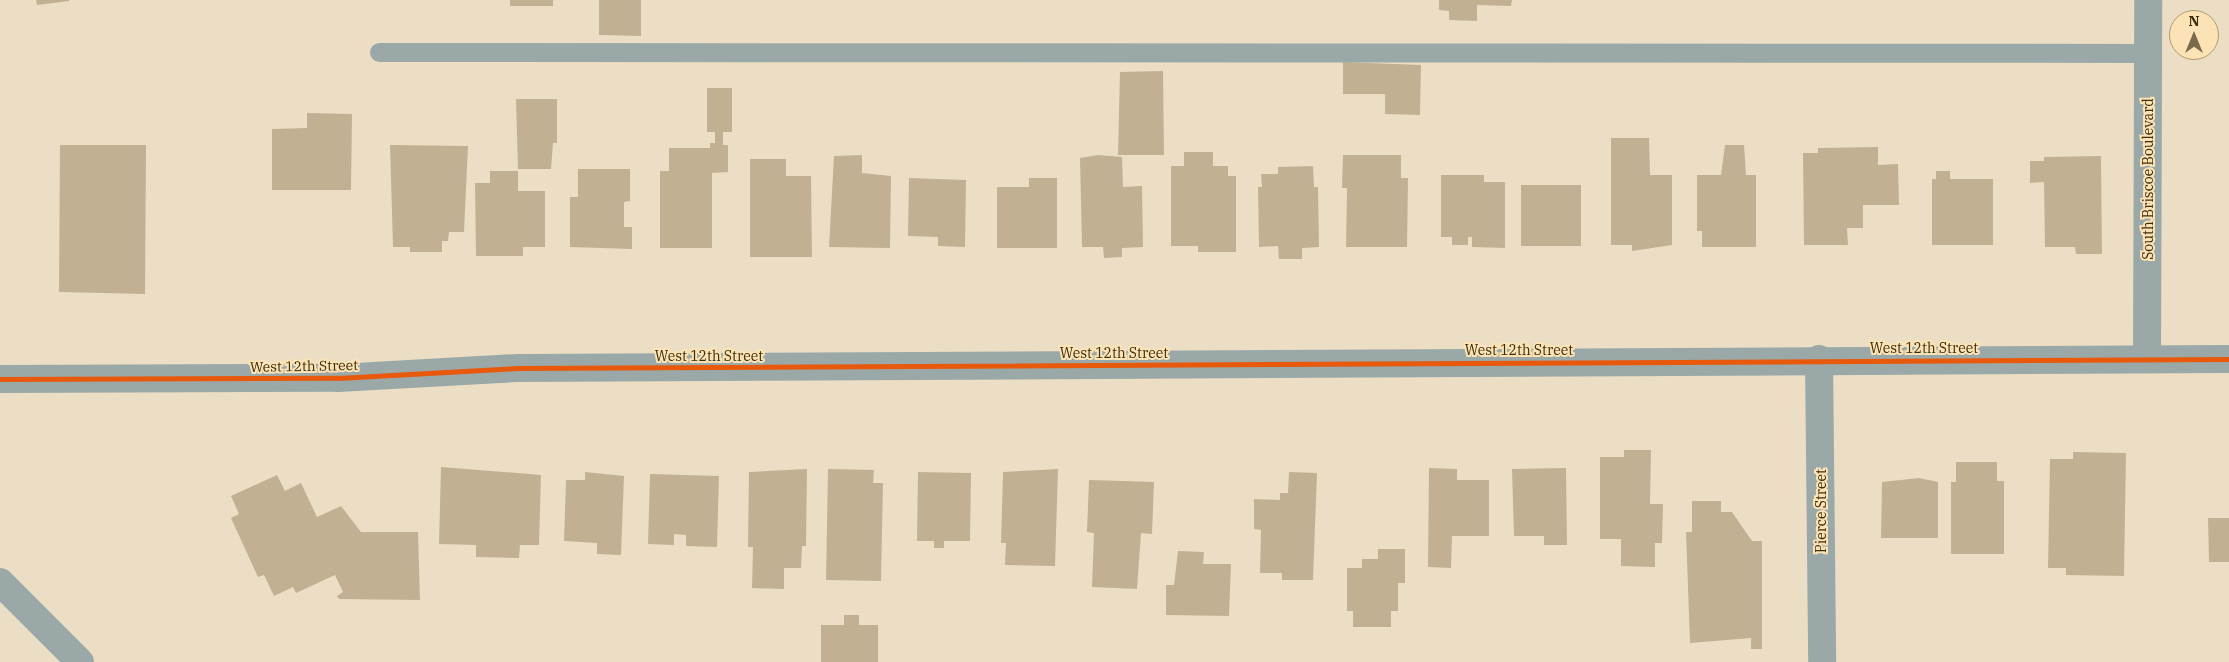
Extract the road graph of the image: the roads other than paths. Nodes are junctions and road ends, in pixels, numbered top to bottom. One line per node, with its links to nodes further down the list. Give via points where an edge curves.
1 (2148, 0): 3 (street, South Briscoe Boulevard)
2 (379, 52): 3 (lane)
3 (2148, 53): 5 (street, South Briscoe Boulevard)
4 (1819, 359): 5 (street, West 12th Street); 7 (street, West 12th Street, via 519,368 338,378); 10 (street, Pierce Street)
5 (2147, 359): 6 (street, West 12th Street)
6 (2229, 359)
7 (0, 379)
8 (0, 582): 9 (street)
9 (80, 662)
10 (1822, 662)

